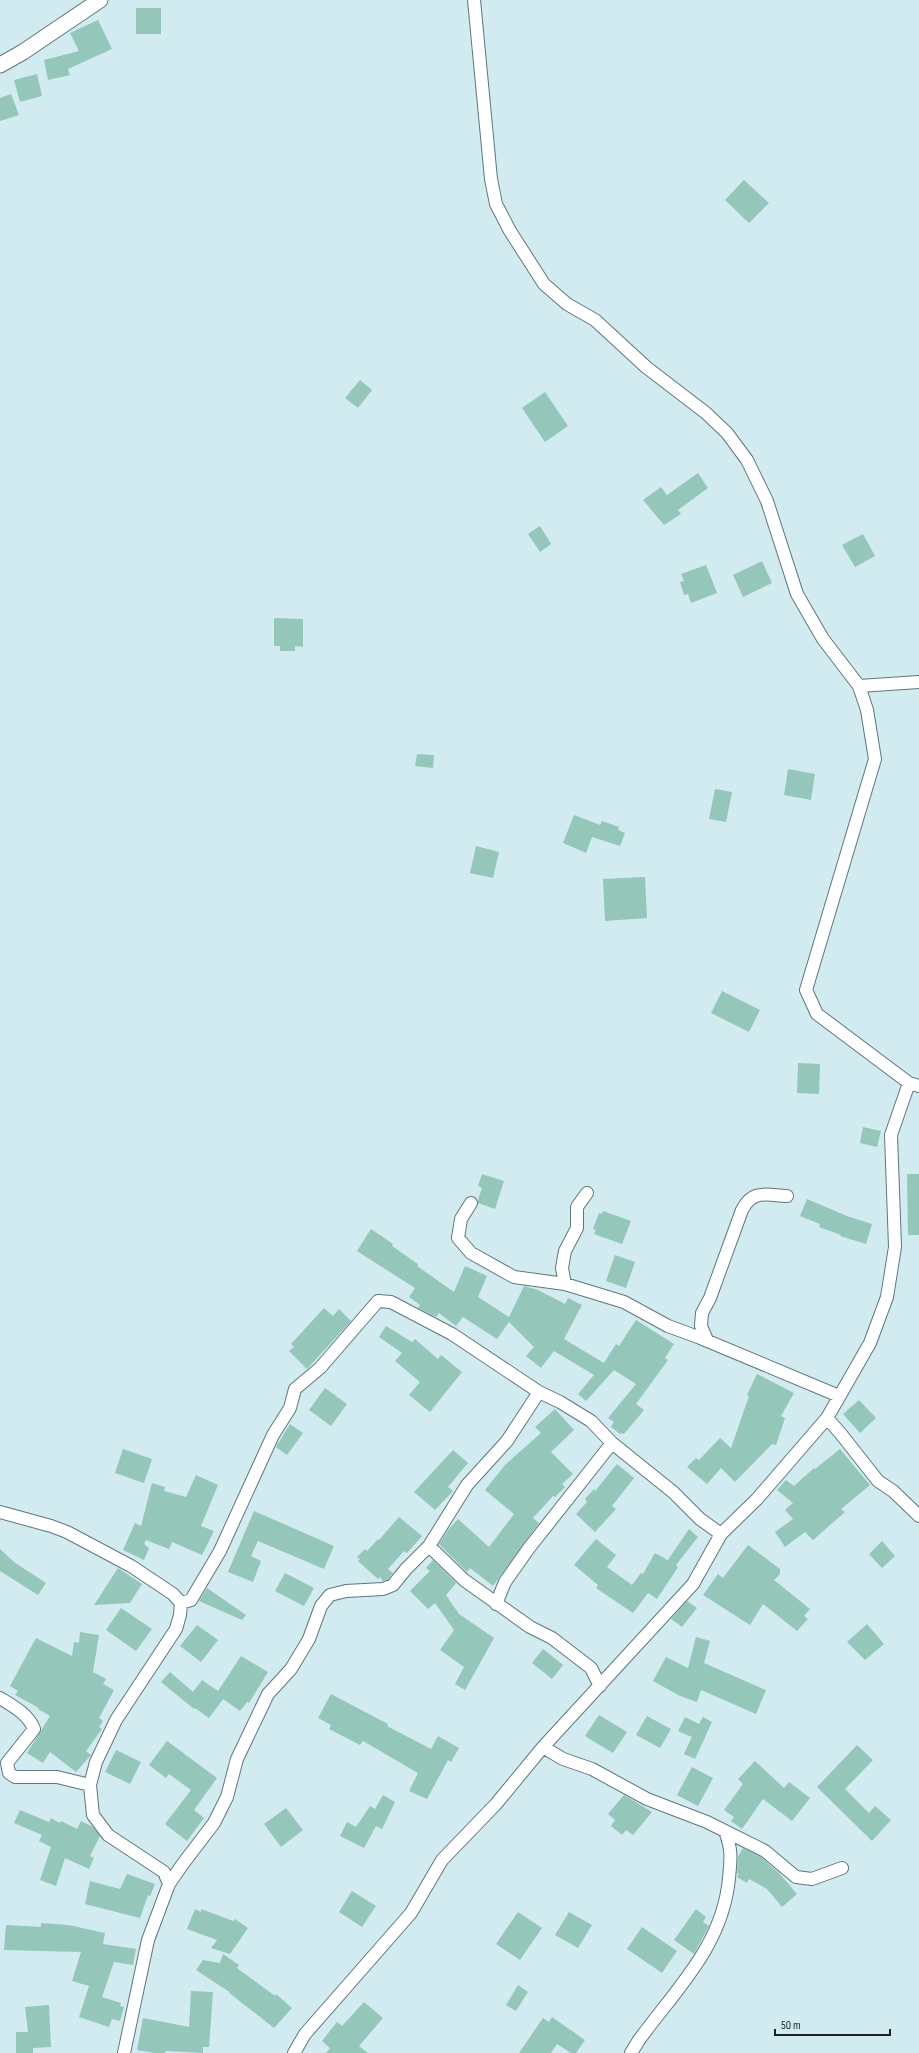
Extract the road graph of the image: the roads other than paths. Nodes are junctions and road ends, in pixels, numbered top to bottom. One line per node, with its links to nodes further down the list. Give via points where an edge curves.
1 (100, 0): 3 (street)
2 (474, 0): 5 (street, via 491,178 496,204 510,231 544,284 567,304 595,320 646,367 706,413 727,433 747,460 767,501 797,594 823,639)
3 (0, 65)
4 (919, 682): 5 (street)
5 (859, 686): 6 (street, via 867,710 874,759 806,990 817,1014)
6 (914, 1085): 13 (street, via 890,1135 895,1247 887,1297 870,1343)
7 (587, 1194): 10 (street, via 577,1207 577,1228 565,1251 562,1268)
8 (787, 1196): 11 (street, via 757,1195 748,1199 745,1204 702,1313 701,1326)
9 (471, 1203): 10 (street, via 461,1219 458,1238 471,1253 514,1277)
10 (565, 1284): 11 (street, via 624,1302 668,1326)
11 (707, 1340): 13 (street)
12 (539, 1392): 15 (street, via 591,1422); 19 (street, via 507,1441 467,1485); 20 (street, via 452,1334 391,1302 378,1300 320,1368 294,1389 290,1408 273,1435 220,1551 191,1600)
13 (839, 1396): 14 (street)
14 (827, 1418): 17 (street, via 878,1481 893,1491); 18 (street, via 757,1499)
15 (612, 1443): 18 (street); 21 (street, via 529,1548 505,1582)
16 (0, 1512): 20 (street, via 67,1532 131,1566 173,1594)
17 (919, 1516)
18 (721, 1534): 22 (street, via 693,1584)
19 (429, 1546): 21 (street, via 464,1580); 28 (street, via 393,1585 383,1589 346,1591 330,1595 321,1606 309,1639 291,1669 268,1694 237,1759 227,1797 214,1823)
20 (181, 1603): 25 (street, via 176,1629 116,1720 96,1762)
21 (496, 1604): 22 (street, via 530,1627 552,1638 591,1668)
22 (600, 1686): 24 (street)
23 (0, 1698): 25 (street, via 21,1711 34,1729 7,1763 9,1773 15,1777 57,1777)
24 (543, 1747): 26 (street, via 563,1759 592,1769 647,1799); 30 (street, via 496,1804 442,1860 411,1913 305,2034)
25 (90, 1785): 28 (street, via 93,1815 108,1835 164,1872)
26 (724, 1831): 27 (street, via 765,1851 796,1877 812,1879); 31 (street, via 731,1847 731,1858 727,1899 720,1923 708,1949)
27 (842, 1868)
28 (170, 1884): 29 (street, via 148,1940)
29 (124, 2053)
30 (294, 2053)
31 (631, 2053)

